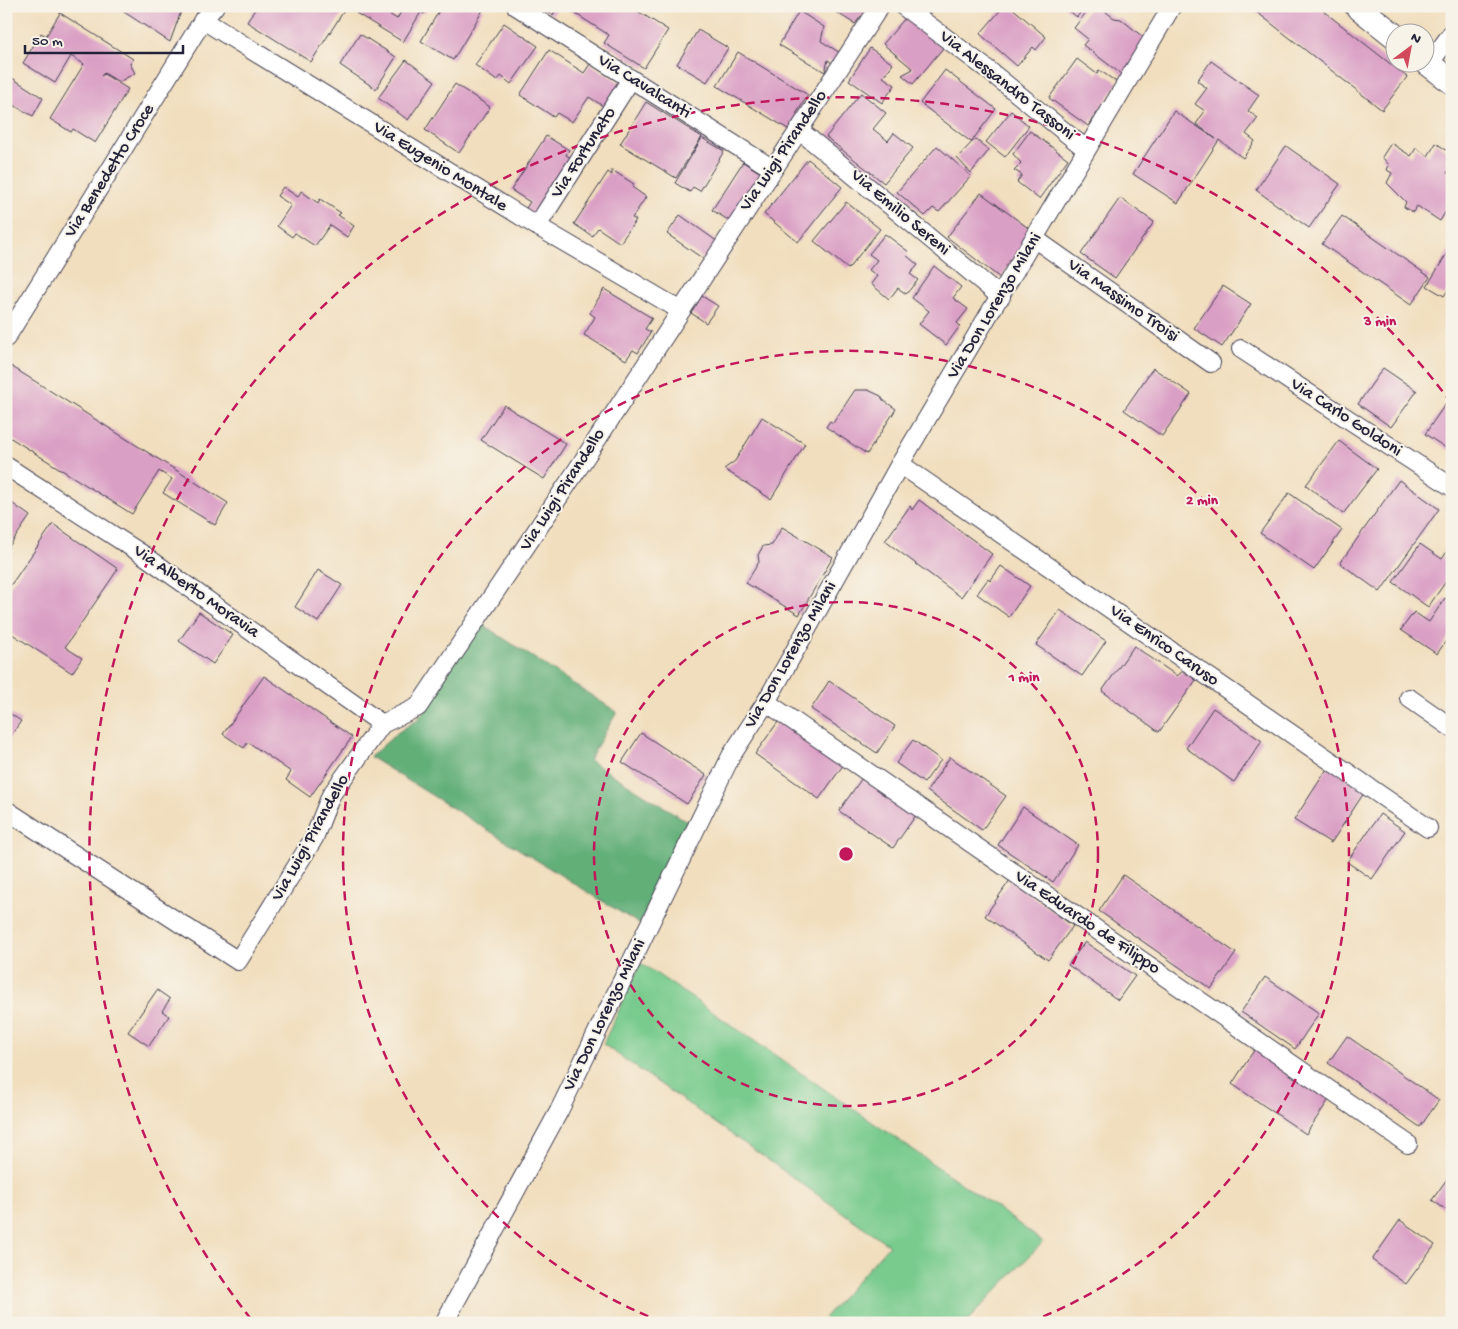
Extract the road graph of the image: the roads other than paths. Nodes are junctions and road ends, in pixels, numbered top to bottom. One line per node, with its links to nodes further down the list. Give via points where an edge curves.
1 (215, 6): 7 (street, Via Benedetto Croce)
2 (516, 6): 12 (street, Via Cavalcanti)
3 (880, 6): 14 (street, Via Luigi Pirandello)
4 (903, 6): 15 (street, Via Alessandro Tassoni)
5 (1172, 6): 15 (street, Via Don Lorenzo Milani)
6 (1357, 6): 8 (main road)
7 (203, 20): 17 (street, Via Eugenio Montale); 21 (street, Via Benedetto Croce)
8 (1386, 29)
9 (1452, 33): 10 (street)
10 (1436, 52)
11 (1436, 70): 13 (main road)
12 (631, 79): 16 (street, Via Cavalcanti); 17 (street, Via Fortunato)
13 (1452, 82)
14 (799, 130): 16 (street, Via Luigi Pirandello); 19 (street, Via Emilio Sereni)
15 (1086, 149): 18 (street, Via Don Lorenzo Milani)
16 (773, 169): 20 (street, Via Luigi Pirandello)
17 (537, 226): 20 (street, Via Eugenio Montale)
18 (1035, 239): 19 (street, Via Don Lorenzo Milani); 23 (street, Via Massimo Troisi)
19 (1001, 297): 24 (street, Via Don Lorenzo Milani)
20 (680, 310): 29 (street, Via Luigi Pirandello, via 418,707)
21 (6, 338)
22 (1241, 349): 26 (street, Via Carlo Goldoni)
23 (1211, 363)
24 (900, 464): 28 (street, Via Don Lorenzo Milani); 32 (street, Via Enrico Caruso)
25 (6, 466): 29 (street, Via Alberto Moravia, via 145,556)
26 (1452, 486)
27 (1409, 698): 30 (street)
28 (766, 702): 33 (street, Via Eduardo de Filippo); 34 (street, Via Don Lorenzo Milani, via 731,756 559,1111)
29 (382, 724): 31 (street, Via Luigi Pirandello, via 331,794 314,838 238,961)
30 (1452, 728)
31 (6, 810)
32 (1428, 828)
33 (1408, 1144)
34 (444, 1323)

